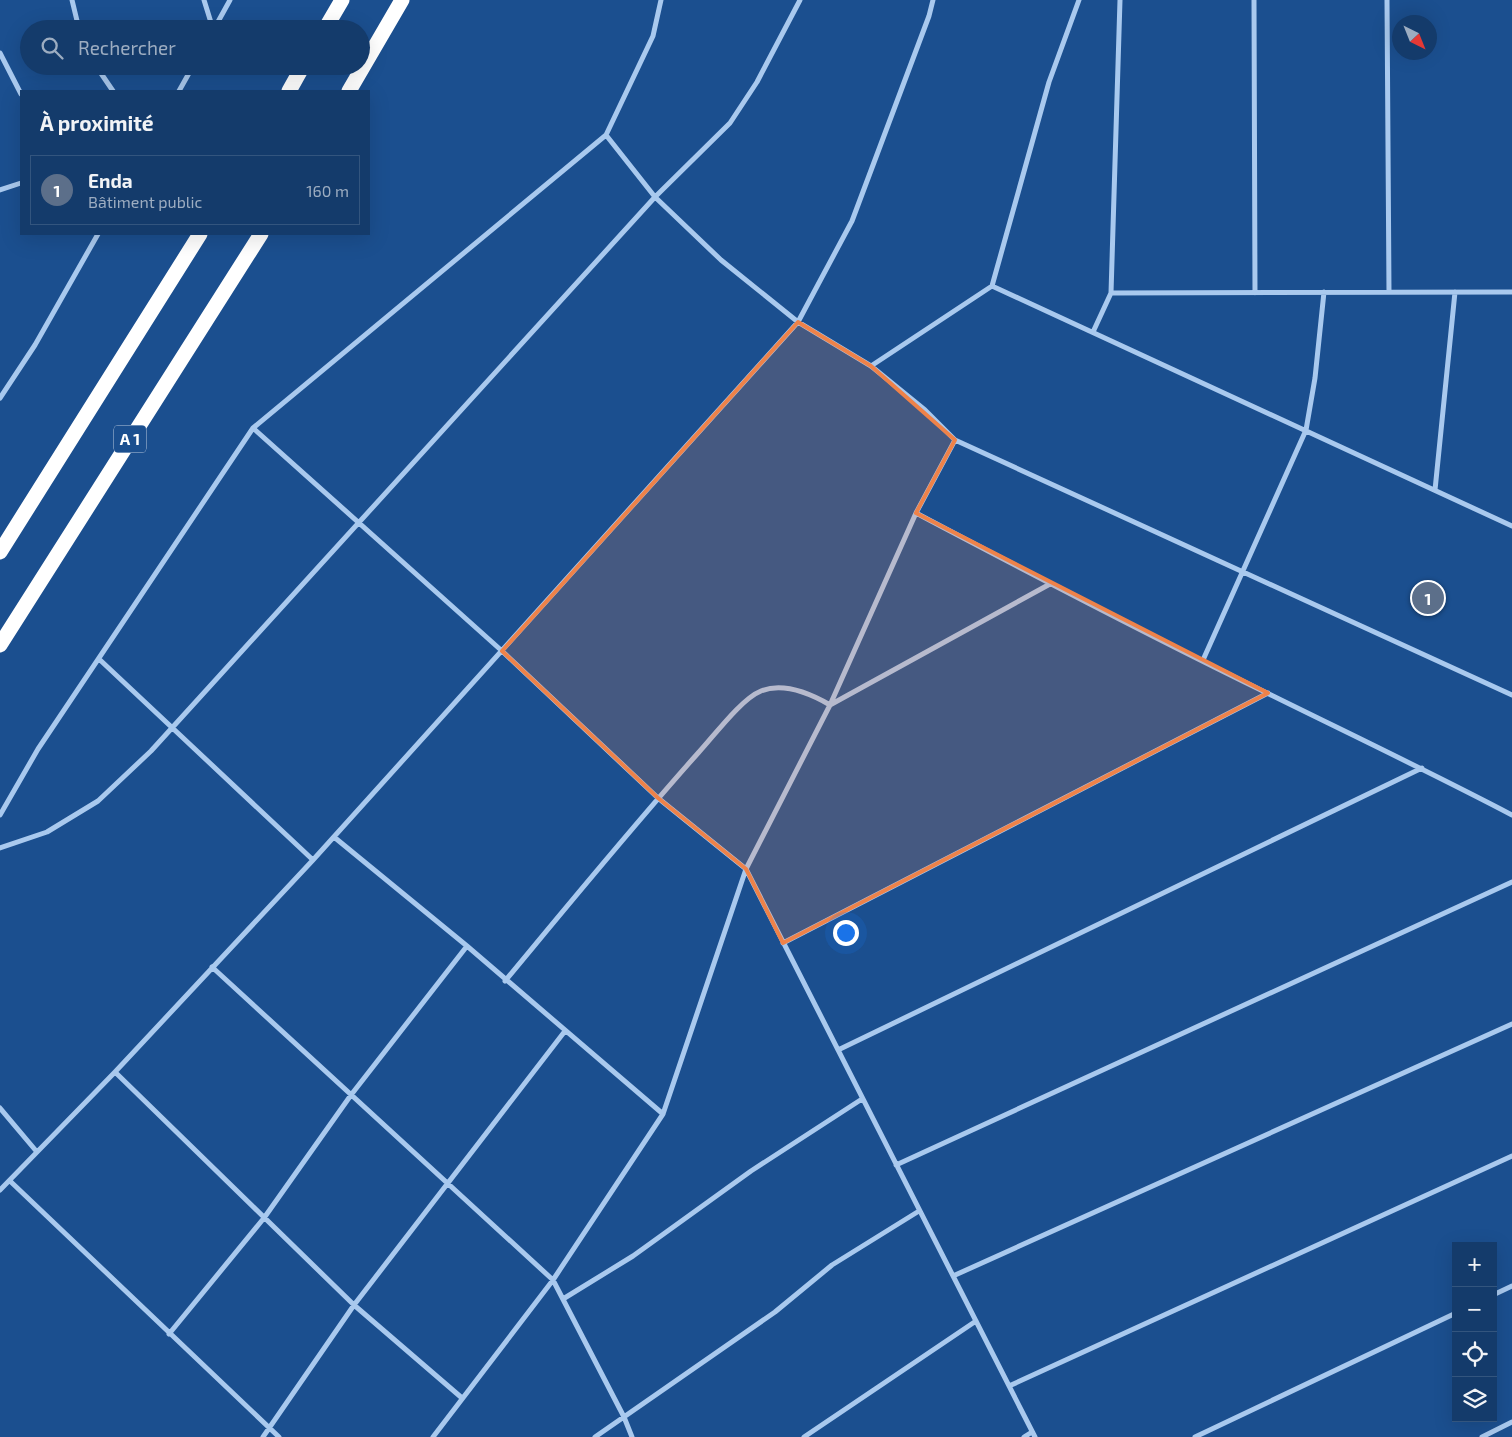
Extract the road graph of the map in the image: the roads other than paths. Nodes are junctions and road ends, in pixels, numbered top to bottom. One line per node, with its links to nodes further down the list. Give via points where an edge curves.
1 (72, 0): 13 (street)
2 (204, 0): 14 (street)
3 (230, 0): 15 (street)
4 (342, 0): 16 (highway)
5 (402, 0): 18 (highway)
6 (661, 0): 28 (street, via 653,36)
7 (800, 0): 31 (street, via 757,82 730,122)
8 (933, 0): 42 (street, via 852,221)
9 (1079, 0): 35 (street, via 1049,82)
10 (1120, 0): 36 (street)
11 (1254, 0): 37 (street)
12 (1388, 0): 39 (street)
13 (77, 20)
14 (210, 20)
15 (218, 20)
16 (330, 20)
17 (0, 54): 27 (street)
18 (370, 55)
19 (102, 75): 23 (street)
20 (188, 75): 24 (street)
21 (298, 75): 25 (highway)
22 (358, 75): 26 (highway)
23 (112, 90)
24 (180, 90)
25 (289, 90)
26 (350, 90)
27 (20, 92)
28 (606, 135): 31 (street); 46 (street)
29 (20, 183): 30 (street)
30 (0, 190)
31 (655, 197): 42 (street, via 721,260); 51 (street)
32 (97, 235): 45 (street, via 35,345)
33 (199, 235): 53 (highway)
34 (259, 235): 56 (highway, A 1)
35 (992, 286): 43 (street); 44 (street)
36 (1111, 292): 37 (street); 43 (street)
37 (1256, 292): 38 (street)
38 (1324, 292): 39 (street); 47 (street, via 1316,378)
39 (1389, 292): 40 (street)
40 (1455, 292): 41 (street); 49 (street)
41 (1512, 292)
42 (798, 322): 44 (street); 57 (street)
43 (1093, 332): 47 (street)
44 (871, 366): 48 (street, via 925,410)
45 (0, 398)
46 (253, 428): 51 (street); 58 (street)
47 (1306, 430): 49 (street); 54 (street)
48 (954, 440): 50 (street); 54 (street)
49 (1435, 490): 52 (street)
50 (916, 513): 55 (street); 62 (street)
51 (358, 522): 57 (street); 63 (street)
52 (1512, 526)
53 (0, 552)
54 (1243, 572): 59 (street); 61 (street)
55 (1050, 584): 59 (street); 62 (street)
56 (0, 645)
57 (502, 651): 65 (street); 68 (street)
58 (99, 658): 63 (street); 66 (street, via 38,749)
59 (1203, 660): 60 (street)
60 (1268, 693): 64 (street); 73 (street)
61 (1512, 695)
62 (830, 705): 65 (street, via 787,688 761,691 739,708); 71 (street)
63 (172, 727): 69 (street, via 98,801 47,832); 70 (street)
64 (1422, 768): 67 (street); 79 (street)
65 (658, 798): 71 (street); 76 (street)
66 (0, 815)
67 (1512, 815)
68 (334, 836): 70 (street); 74 (street)
69 (0, 848)
70 (313, 860): 75 (street)
71 (746, 869): 73 (street); 84 (street)
72 (1512, 882): 87 (street)
73 (783, 943): 79 (street)
74 (466, 946): 76 (street); 81 (street)
75 (212, 967): 80 (street); 81 (street)
76 (505, 981): 78 (street)
77 (1512, 1024): 93 (street)
78 (565, 1031): 84 (street); 89 (street)
79 (838, 1050): 82 (street)
80 (115, 1072): 85 (street); 92 (street)
81 (351, 1095): 89 (street); 92 (street)
82 (862, 1099): 87 (street); 97 (street, via 751,1171 633,1256)
83 (0, 1108): 85 (street)
84 (663, 1114): 94 (street)
85 (37, 1152): 88 (street)
86 (1512, 1156): 102 (street)
87 (896, 1165): 91 (street)
88 (10, 1181): 90 (street); 101 (street)
89 (446, 1183): 94 (street); 98 (street)
90 (0, 1190)
91 (919, 1210): 93 (street); 104 (street, via 832,1265 774,1312)
92 (264, 1218): 98 (street); 101 (street)
93 (953, 1276): 100 (street)
94 (553, 1280): 97 (street); 103 (street)
95 (1512, 1286): 96 (street)
96 (1497, 1293)
97 (563, 1299): 104 (street)
98 (354, 1305): 103 (street); 106 (street)
99 (1452, 1315): 115 (street)
100 (976, 1321): 102 (street); 113 (street)
101 (169, 1334): 106 (street)
102 (1009, 1386): 107 (street)
103 (462, 1398): 110 (street)
104 (624, 1417): 111 (street); 112 (street)
105 (1512, 1422): 116 (street)
106 (268, 1428): 108 (street); 109 (street)
107 (1033, 1434): 114 (street)
108 (263, 1437)
109 (279, 1437)
110 (433, 1437)
111 (595, 1437)
112 (632, 1437)
113 (804, 1437)
114 (1024, 1437)
115 (1195, 1437)
116 (1482, 1437)

